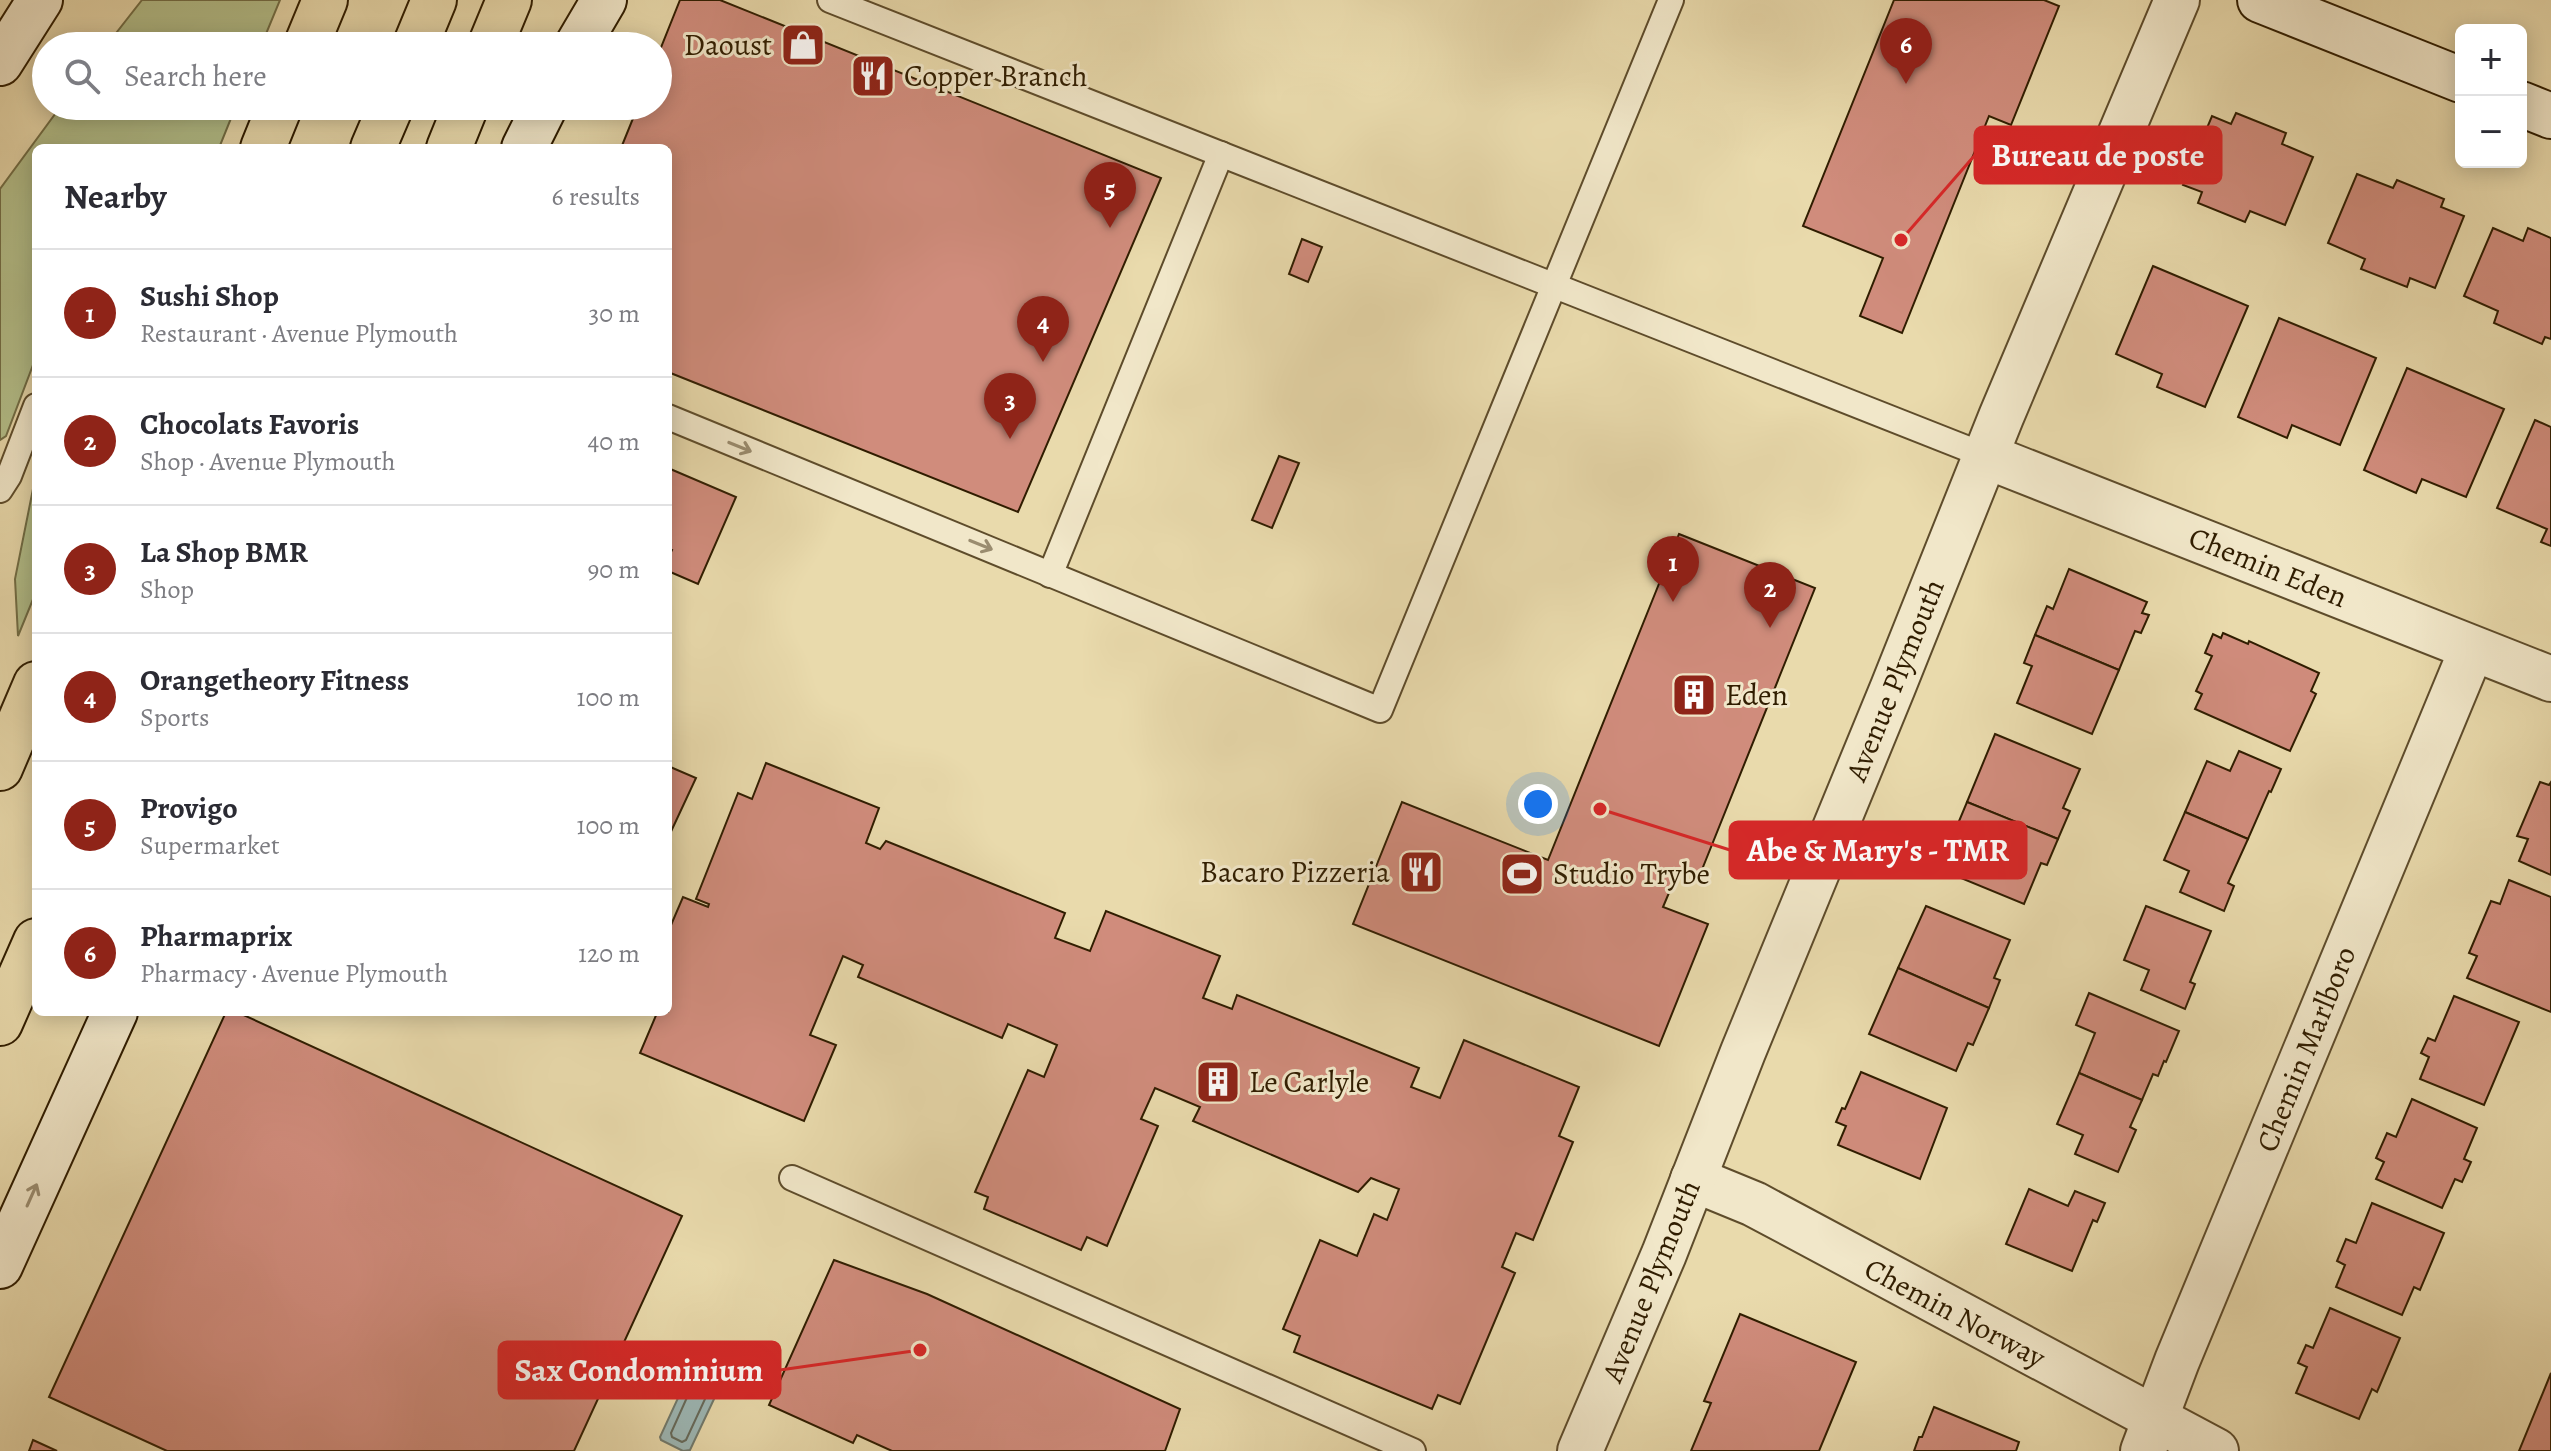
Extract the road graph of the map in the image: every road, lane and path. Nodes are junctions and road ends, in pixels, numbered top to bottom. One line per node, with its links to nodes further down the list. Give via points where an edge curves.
1 (55, 0): 11 (street)
2 (325, 0): 12 (highway)
3 (434, 0): 13 (highway)
4 (509, 0): 14 (highway)
5 (581, 0): 15 (street)
6 (604, 0): 16 (street)
7 (830, 0): 28 (lane)
8 (1671, 0): 29 (lane)
9 (2177, 0): 32 (street, Avenue Plymouth)
10 (2260, 0): 17 (street)
11 (21, 30)
12 (312, 32)
13 (421, 32)
14 (496, 32)
15 (573, 32)
16 (585, 32)
17 (2455, 78)
18 (2527, 106): 19 (street)
19 (2551, 116)
20 (274, 120): 24 (highway)
21 (385, 120): 25 (highway)
22 (460, 120): 26 (highway)
23 (538, 120): 27 (street)
24 (265, 144)
25 (375, 144)
26 (451, 144)
27 (526, 144)
28 (1221, 154): 29 (lane); 34 (lane)
29 (1554, 286): 32 (lane); 34 (lane, via 1380,710)
30 (32, 416): 33 (lane)
31 (672, 419): 34 (lane, one-way to 34)
32 (1986, 456): 35 (street, Chemin Eden); 43 (street, Avenue Plymouth)
33 (0, 490)
34 (1050, 575)
35 (2472, 649): 36 (street, Chemin Eden); 45 (street, Chemin Marlboro)
36 (2551, 679)
37 (32, 693): 38 (highway)
38 (0, 768)
39 (32, 950): 41 (highway)
40 (113, 1016): 44 (street, one-way to 40)
41 (0, 1023)
42 (792, 1178): 46 (lane)
43 (1693, 1179): 45 (street, Chemin Norway, via 1754,1204); 47 (street, Avenue Plymouth)
44 (0, 1266)
45 (2149, 1435): 48 (street, Chemin Norway)
46 (1413, 1451)
47 (1580, 1451)
48 (2216, 1451)

